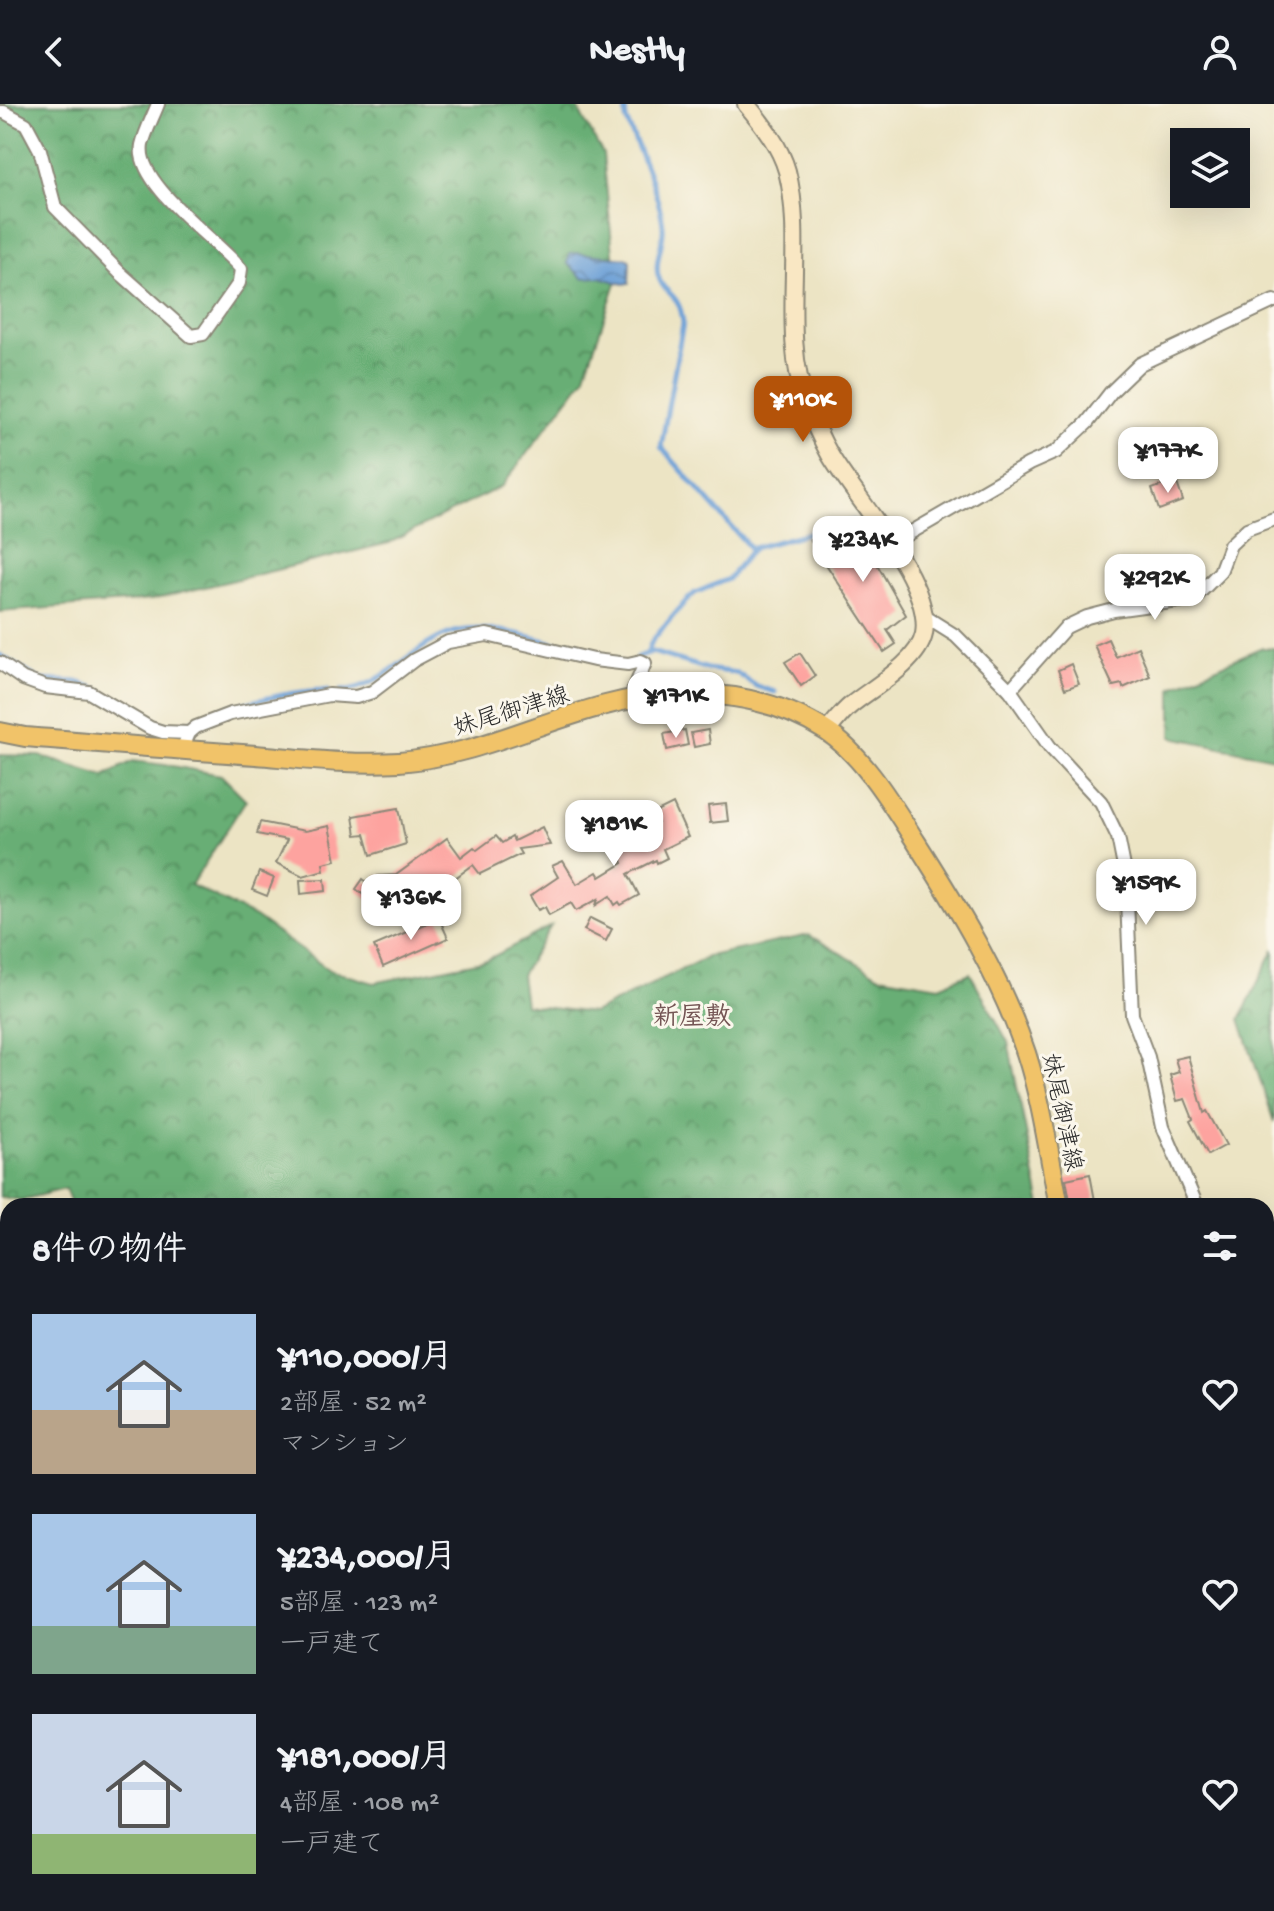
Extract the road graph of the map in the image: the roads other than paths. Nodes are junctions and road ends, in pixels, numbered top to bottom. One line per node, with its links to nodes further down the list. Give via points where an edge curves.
1 (158, 104): 3 (street, via 142,146 142,166 157,188 241,269 239,283 203,334 191,336 55,207 40,150 26,124)
2 (746, 104): 6 (street, via 765,126 787,169 795,356 806,403 830,455)
3 (0, 112)
4 (1274, 301): 6 (street, via 1140,364 1056,452)
5 (1274, 519): 11 (street, via 1247,529 1230,545 1220,572 1193,599 1114,610 1066,627)
6 (891, 544): 7 (street, via 910,575)
7 (924, 616): 11 (street, via 956,636); 13 (street, via 921,642 905,664 849,706)
8 (0, 663): 10 (street, via 23,679)
9 (54, 673): 10 (street)
10 (54, 687): 15 (street, via 89,692)
11 (1010, 690): 17 (street, via 1050,747 1101,802 1118,837 1126,877 1132,1015 1148,1057 1163,1127)
12 (630, 699): 13 (main road, 妹尾御津線, via 732,695 764,702); 15 (main road, 妹尾御津線, via 474,749 397,762 320,760); 15 (street, via 645,663 641,661 594,660 487,635 429,650 372,692 230,714 196,727)
13 (827, 731): 16 (main road, 妹尾御津線, via 889,799 1013,1016 1031,1070)
14 (0, 732): 15 (main road, 妹尾御津線)
15 (185, 742)
16 (1057, 1198)
17 (1194, 1198)

